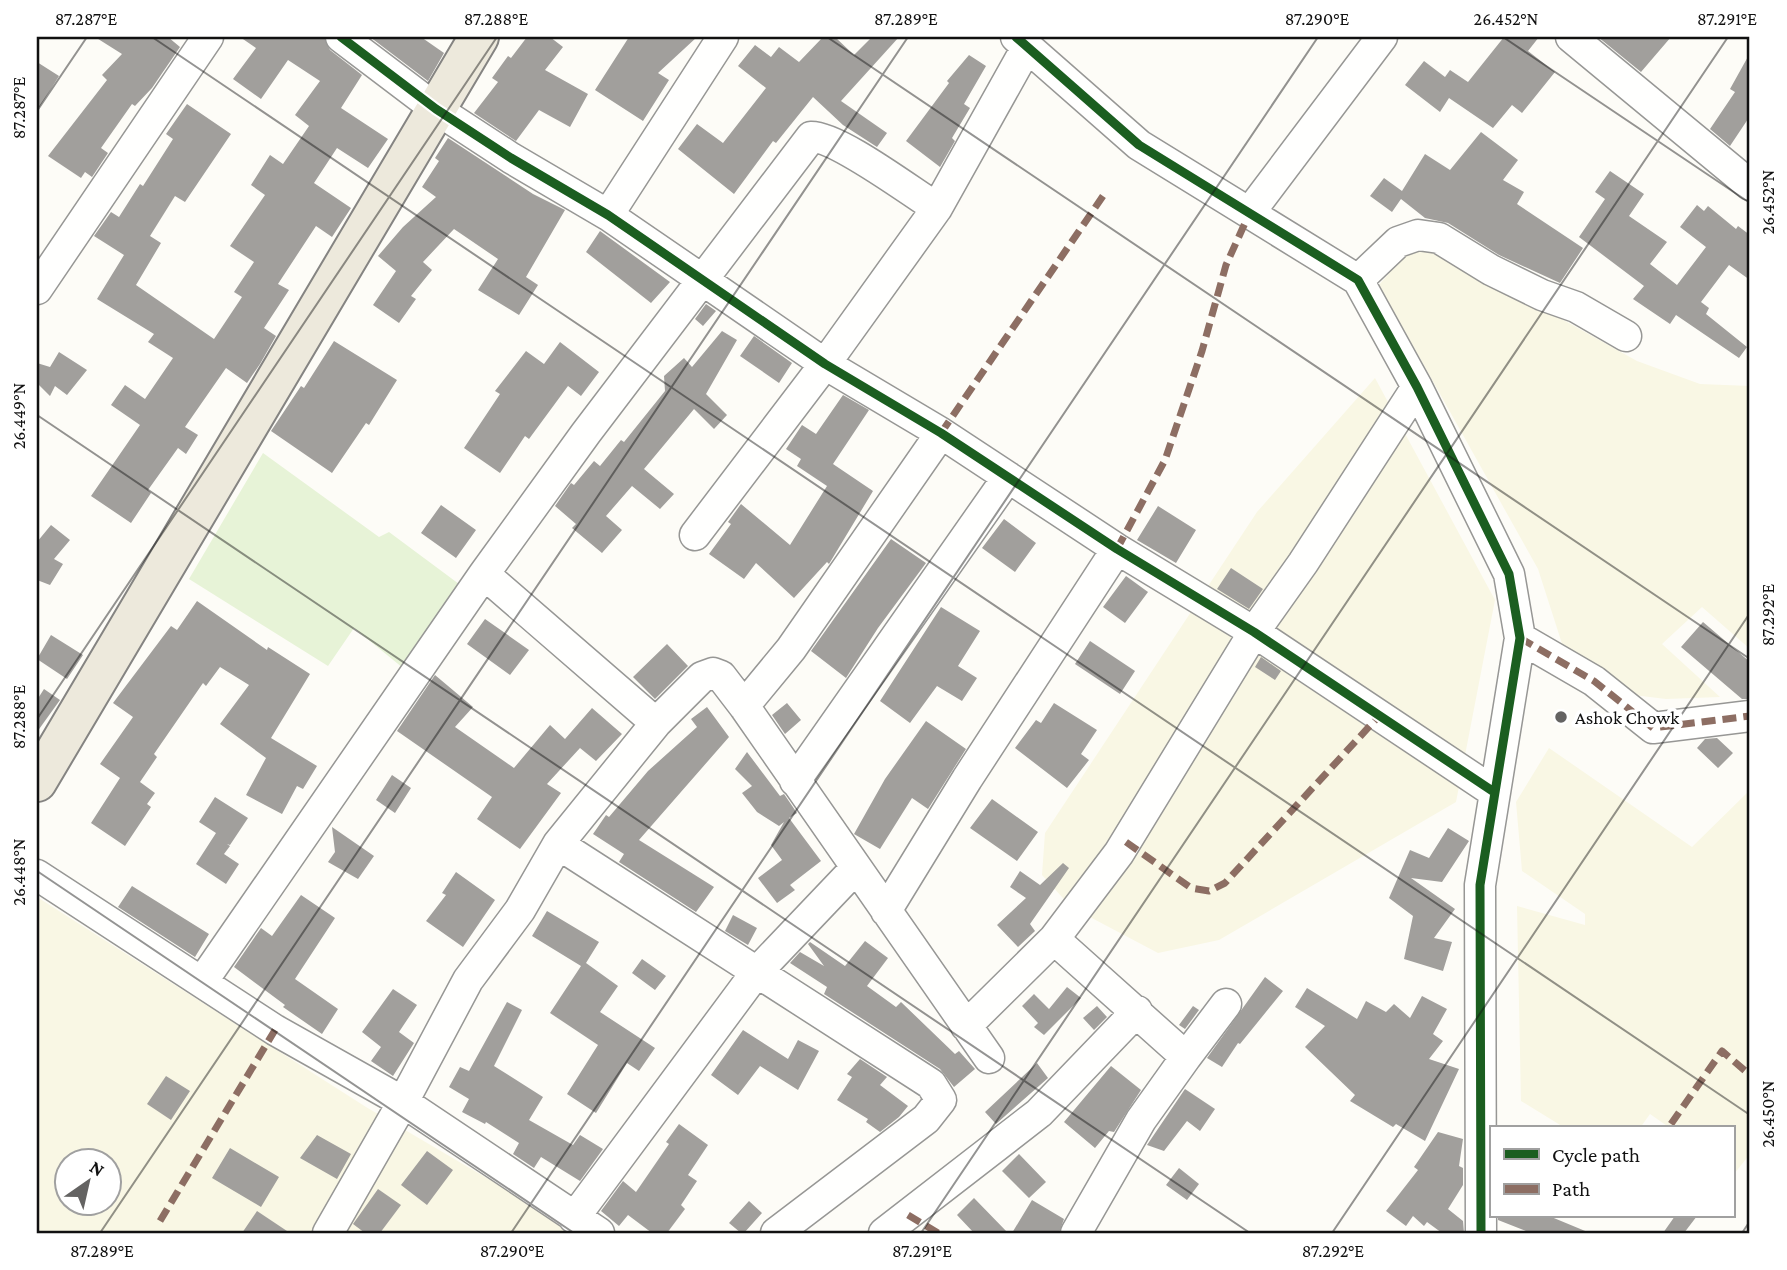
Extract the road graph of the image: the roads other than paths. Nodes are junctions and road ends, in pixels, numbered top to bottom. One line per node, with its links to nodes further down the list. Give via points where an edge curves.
1 (208, 37): 15 (street)
2 (341, 37): 8 (street)
3 (479, 37): 8 (main road)
4 (723, 37): 12 (street)
5 (1571, 37): 9 (street)
6 (1370, 41): 11 (street, via 1296,155)
7 (1022, 42): 10 (street); 11 (street, via 1139,145)
8 (436, 109): 12 (street); 30 (main road)
9 (1745, 169)
10 (937, 208): 14 (street, via 840,146 821,136 811,137); 17 (street)
11 (1250, 212): 13 (street)
12 (608, 215): 14 (street)
13 (1359, 280): 16 (street, via 1398,242 1418,235 1439,238 1491,270 1576,307); 18 (street)
14 (704, 281): 17 (street); 23 (street)
15 (37, 289)
16 (1626, 336)
17 (825, 364): 19 (street); 21 (street)
18 (1417, 387): 24 (street); 25 (street, via 1509,574)
19 (941, 433): 20 (street); 26 (street, via 791,649)
20 (1008, 477): 22 (street); 29 (street)
21 (695, 535)
22 (1117, 549): 24 (street); 35 (street)
23 (484, 574): 28 (street); 38 (street)
24 (1254, 632): 31 (street); 36 (street, via 1126,842)
25 (1520, 638): 27 (street, via 1594,681 1653,728); 31 (street)
26 (744, 706): 28 (street, via 722,677 713,673 702,677); 29 (street)
27 (1750, 716)
28 (656, 723): 32 (street)
29 (794, 781): 33 (street)
30 (37, 782)
31 (1494, 792): 50 (street, via 1480,885)
32 (558, 844): 37 (street); 44 (street, via 520,910 468,980)
33 (856, 868): 35 (street); 37 (street)
34 (37, 875): 38 (street)
35 (886, 911): 41 (street)
36 (1054, 939): 40 (street); 41 (street)
37 (755, 974): 45 (street); 47 (street, via 931,1084 940,1100 926,1119)
38 (202, 982): 44 (street, via 275,1030)
39 (1226, 1004): 42 (street)
40 (1137, 1011): 42 (street); 48 (street, via 1039,1113)
41 (966, 1026): 43 (street)
42 (1186, 1057): 49 (street, via 1141,1120)
43 (989, 1059)
44 (403, 1102): 45 (street); 46 (street)
45 (587, 1226)
46 (328, 1233)
47 (776, 1233)
48 (884, 1233)
49 (1076, 1233)
50 (1481, 1233)

